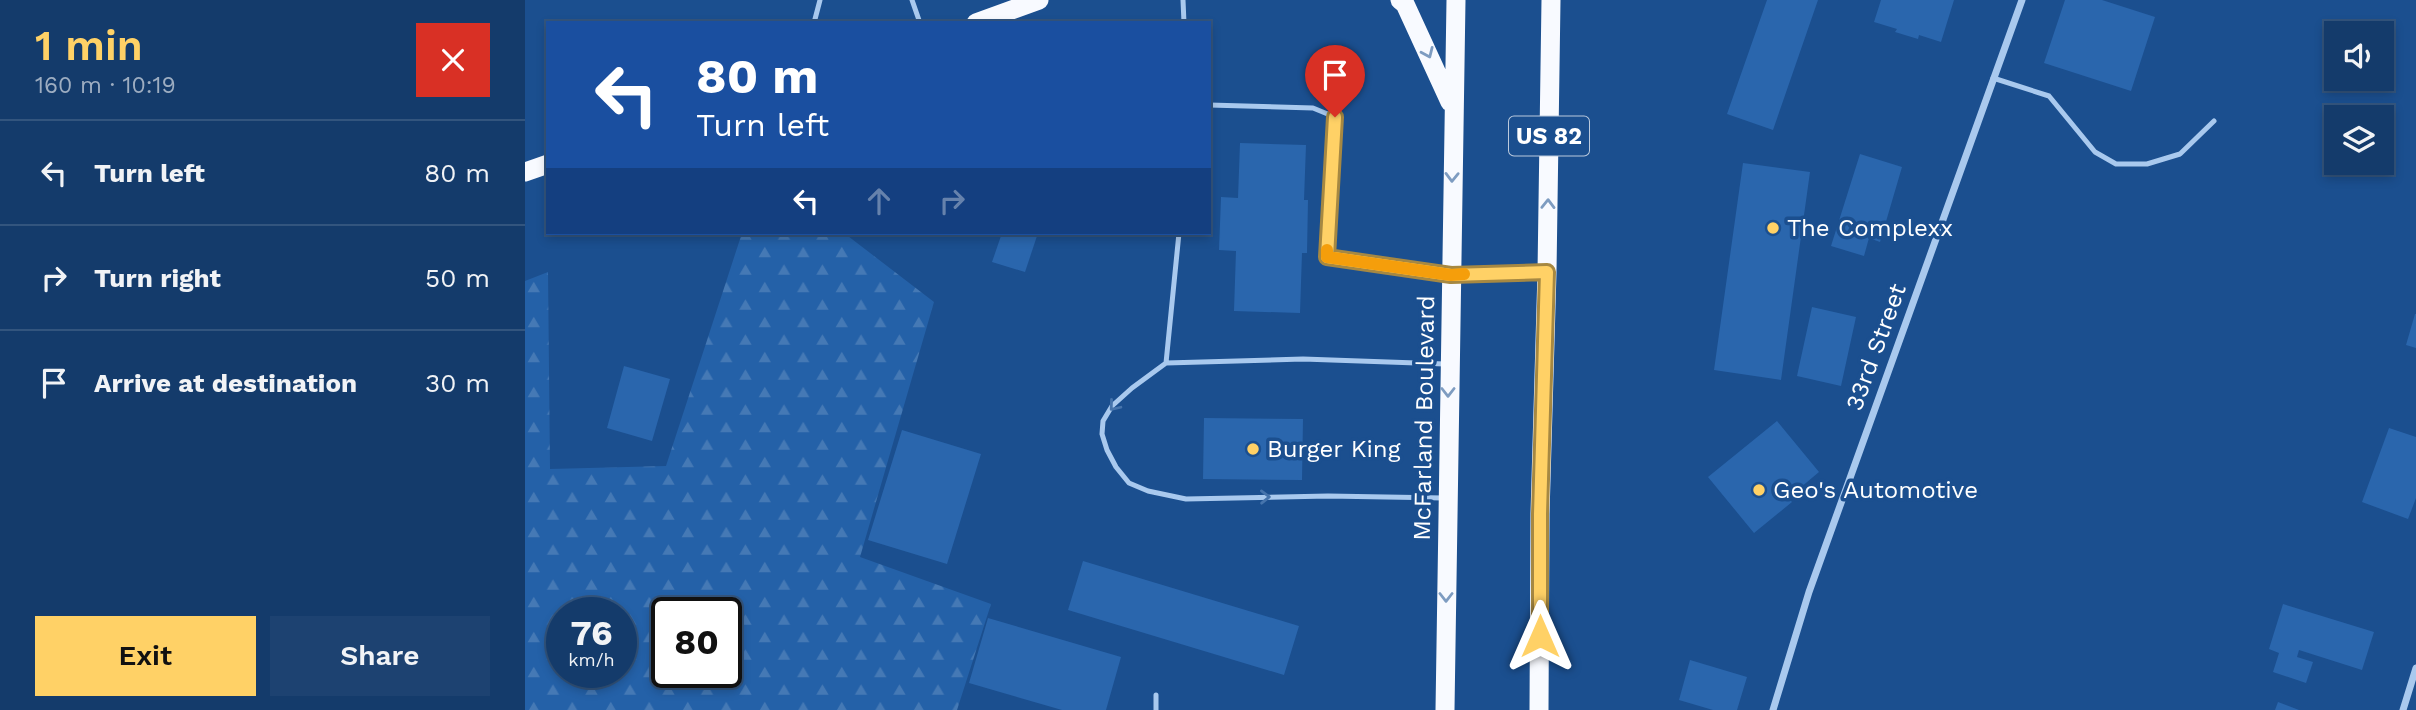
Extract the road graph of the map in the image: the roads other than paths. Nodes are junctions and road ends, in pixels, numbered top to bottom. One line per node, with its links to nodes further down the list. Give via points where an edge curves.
1 (820, 0): 9 (lane)
2 (912, 0): 10 (lane)
3 (1039, 0): 11 (highway)
4 (1183, 0): 12 (lane)
5 (1400, 0): 15 (highway, one-way to 15)
6 (1456, 0): 15 (highway, McFarland Boulevard)
7 (1551, 0): 20 (highway, US 82, one-way to 7)
8 (2022, 0): 13 (street, 33rd Street)
9 (815, 21)
10 (919, 21)
11 (981, 21)
12 (1184, 21)
13 (1993, 78): 16 (lane, via 2049,96 2095,152 2116,164 2147,164 2180,154); 30 (street, 33rd Street, via 1809,592)
14 (1211, 105): 21 (lane, via 1313,108 1335,117 1327,257)
15 (1453, 108): 21 (highway, McFarland Boulevard, one-way to 21)
16 (2214, 121)
17 (546, 165): 18 (highway)
18 (525, 172)
19 (1179, 235): 22 (lane)
20 (1547, 272): 21 (lane); 29 (highway, US 82)
21 (1451, 275): 23 (highway, McFarland Boulevard)
22 (1166, 363): 23 (lane, via 1303,359); 24 (lane, one-way to 24, via 1112,406 1103,421 1101,434 1107,450 1129,483 1186,499)
23 (1448, 364): 24 (highway, McFarland Boulevard, one-way to 24)
24 (1447, 498): 28 (highway, McFarland Boulevard, one-way to 28)
25 (2416, 668): 31 (street)
26 (1156, 695): 27 (lane)
27 (1156, 710)
28 (1445, 710)
29 (1539, 710)
30 (1773, 710)
31 (2403, 710)

